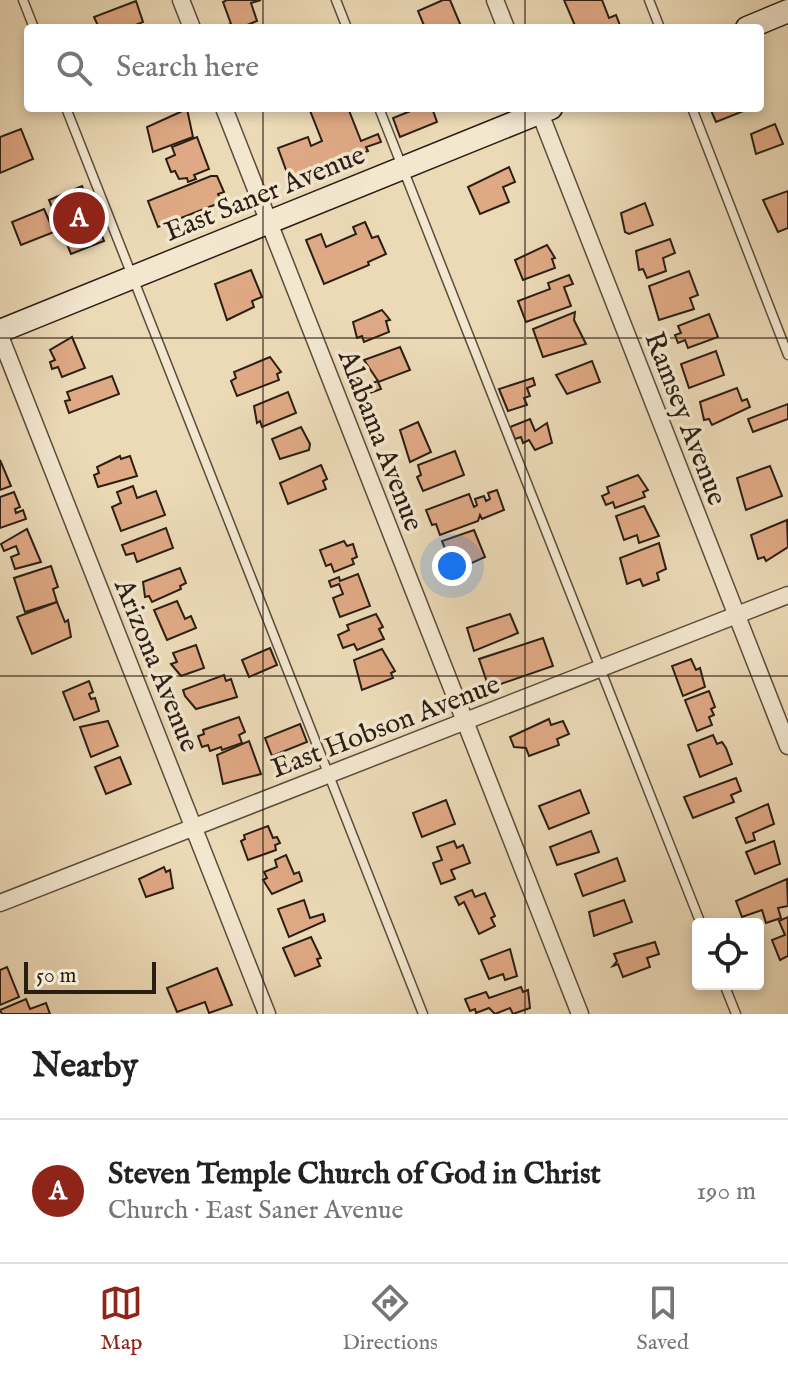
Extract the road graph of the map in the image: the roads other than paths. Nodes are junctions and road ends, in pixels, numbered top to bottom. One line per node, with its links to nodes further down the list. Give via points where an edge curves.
1 (23, 0): 7 (lane)
2 (181, 0): 8 (street)
3 (336, 0): 9 (lane)
4 (495, 0): 10 (street)
5 (649, 0): 11 (lane)
6 (788, 11): 12 (street)
7 (32, 24)
8 (190, 24)
9 (345, 24)
10 (504, 24)
11 (658, 24)
12 (757, 24)
13 (68, 112): 21 (lane)
14 (226, 112): 20 (street, Alabama Avenue)
15 (381, 112): 19 (lane)
16 (538, 112): 19 (street, East Saner Avenue)
17 (544, 112): 25 (street, Ramsey Avenue)
18 (694, 112): 23 (lane)
19 (402, 168): 20 (street, East Saner Avenue); 26 (lane)
20 (270, 223): 21 (street, East Saner Avenue); 27 (street, Alabama Avenue)
21 (134, 277): 22 (street, East Saner Avenue); 29 (lane)
22 (0, 334): 30 (street, Arizona Avenue)
23 (788, 355)
24 (788, 595): 25 (street, East Hobson Avenue)
25 (736, 616): 26 (street, East Hobson Avenue); 28 (street, Ramsey Avenue)
26 (600, 668): 27 (street, East Hobson Avenue); 32 (lane)
27 (465, 723): 29 (street, East Hobson Avenue); 36 (street, Alabama Avenue)
28 (788, 746)
29 (328, 775): 30 (street, East Hobson Avenue); 35 (lane)
30 (194, 827): 31 (street, East Hobson Avenue); 34 (street, Arizona Avenue)
31 (0, 903)
32 (699, 918)
33 (726, 990): 37 (lane)
34 (267, 1014)
35 (423, 1014)
36 (580, 1014)
37 (736, 1014)

